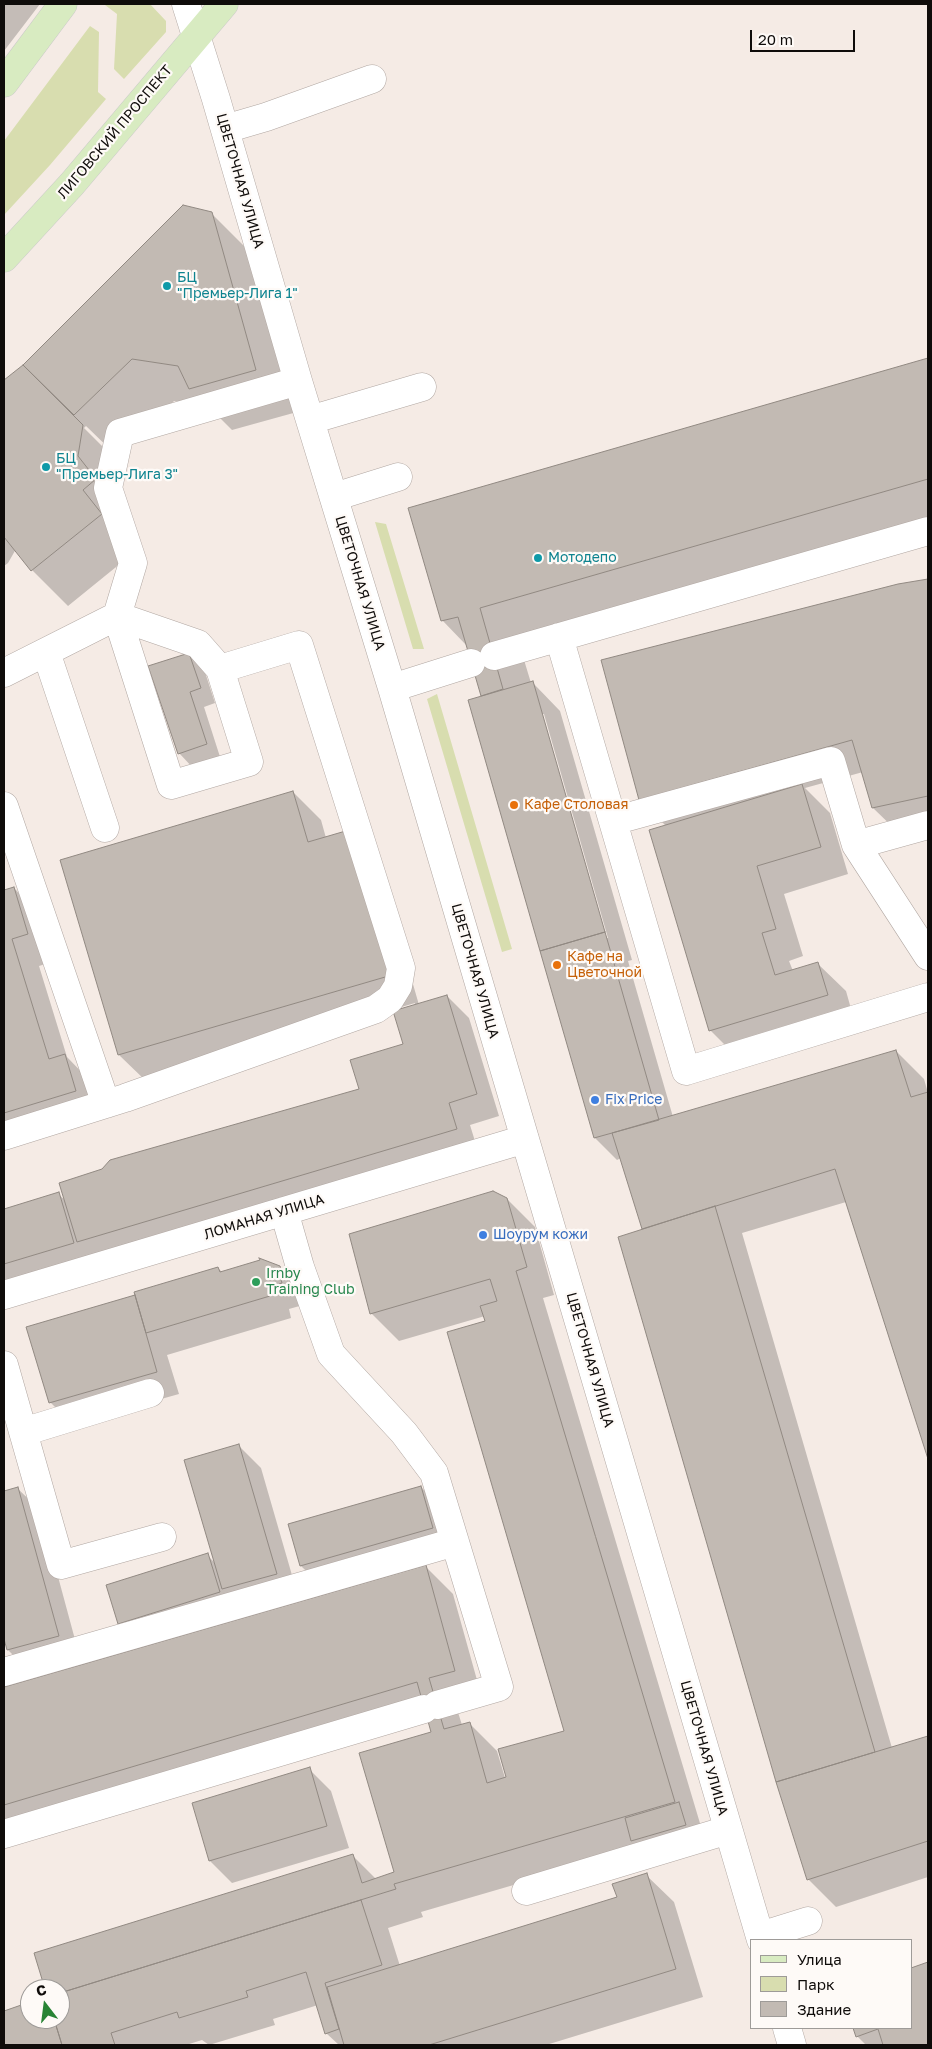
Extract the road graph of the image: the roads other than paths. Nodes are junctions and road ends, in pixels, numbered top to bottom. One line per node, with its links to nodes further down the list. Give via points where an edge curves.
1 (63, 4): 6 (main road)
2 (186, 4): 4 (street, ЦВЕТОЧНАЯ УЛИЦА)
3 (224, 4): 4 (main road, ЛИГОВСКИЙ ПРОСПЕКТ)
4 (197, 37): 7 (street, ЦВЕТОЧНАЯ УЛИЦА); 8 (main road, ЛИГОВСКИЙ ПРОСПЕКТ, via 72,184)
5 (372, 79): 7 (street)
6 (4, 82)
7 (225, 129): 9 (street, ЦВЕТОЧНАЯ УЛИЦА)
8 (4, 258)
9 (298, 381): 11 (street, ЦВЕТОЧНАЯ УЛИЦА); 15 (street, via 120,434 108,488 133,563)
10 (422, 387): 11 (street)
11 (310, 420): 13 (street, ЦВЕТОЧНАЯ УЛИЦА)
12 (398, 477): 13 (street)
13 (334, 497): 20 (street, ЦВЕТОЧНАЯ УЛИЦА)
14 (928, 531): 16 (street)
15 (117, 616): 17 (street); 18 (street, via 198,644); 18 (street, via 171,785 249,762)
16 (559, 638): 20 (street); 22 (street)
17 (46, 652): 19 (street); 24 (street)
18 (220, 669): 28 (street, via 299,645 401,968 398,986 390,999 376,1009)
19 (4, 673)
20 (392, 688): 30 (street, ЦВЕТОЧНАЯ УЛИЦА)
21 (4, 806): 28 (street)
22 (612, 821): 25 (street, via 832,762); 27 (street, via 686,1071)
23 (928, 825): 25 (street)
24 (105, 828)
25 (856, 845): 26 (street)
26 (928, 956)
27 (928, 997)
28 (106, 1104): 29 (street)
29 (4, 1136)
30 (525, 1139): 31 (street, ЛОМАНАЯ УЛИЦА); 39 (street, ЦВЕТОЧНАЯ УЛИЦА)
31 (284, 1211): 32 (street, ЛОМАНАЯ УЛИЦА); 37 (street, via 331,1354 404,1433 434,1473)
32 (4, 1294)
33 (4, 1364): 35 (street)
34 (150, 1393): 35 (street)
35 (23, 1432): 36 (street, via 61,1566)
36 (162, 1537)
37 (455, 1542): 38 (street); 40 (street, via 499,1687)
38 (4, 1672)
39 (728, 1830): 41 (street); 43 (street, ЦВЕТОЧНАЯ УЛИЦА)
40 (4, 1834)
41 (526, 1891)
42 (808, 1921): 43 (street)
43 (760, 1938)
44 (787, 2029): 45 (street)
45 (792, 2045)

